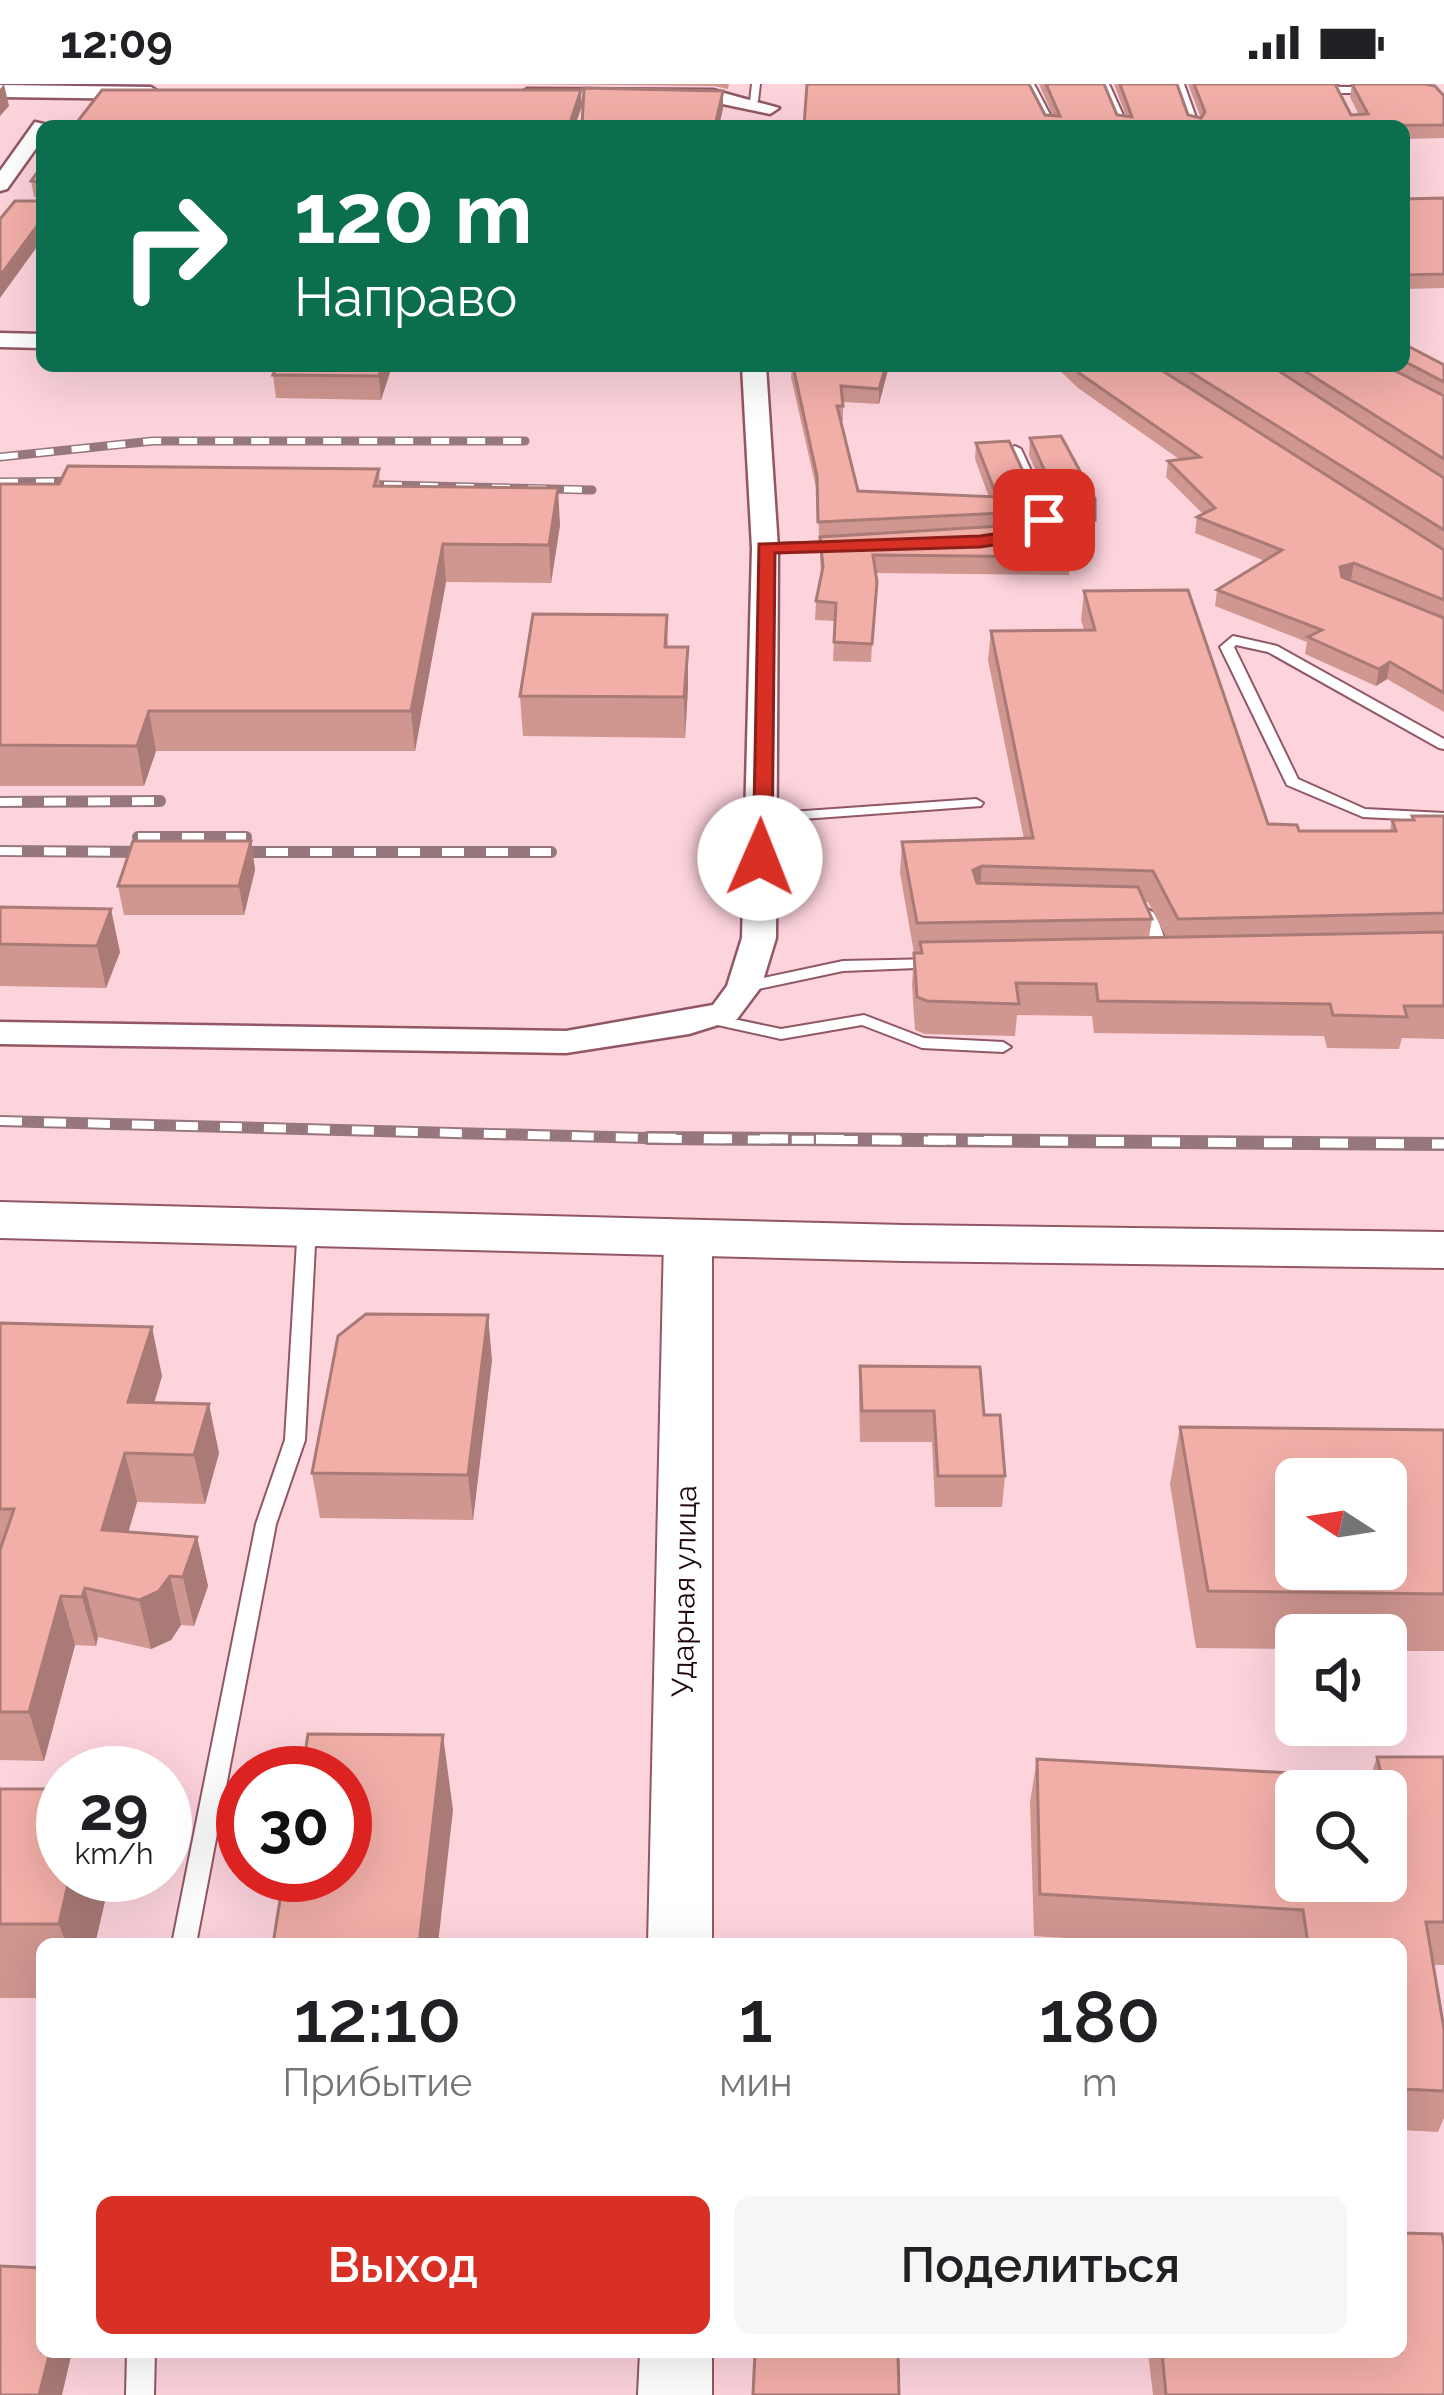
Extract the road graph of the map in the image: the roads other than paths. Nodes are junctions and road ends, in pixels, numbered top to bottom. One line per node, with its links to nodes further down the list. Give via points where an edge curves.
1 (780, 84): 11 (street)
2 (1030, 84): 14 (lane)
3 (1105, 84): 15 (lane)
4 (1180, 84): 16 (lane)
5 (1334, 87): 6 (lane); 12 (lane)
6 (1379, 89)
7 (0, 91): 8 (street)
8 (67, 92): 9 (street); 13 (street)
9 (162, 93)
10 (511, 95): 11 (street, via 713,97)
11 (762, 105)
12 (1346, 108)
13 (46, 120)
14 (1049, 120)
15 (1121, 120)
16 (1193, 120)
17 (36, 134): 18 (street)
18 (0, 184)
19 (0, 340): 20 (street)
20 (36, 341)
21 (754, 372): 25 (street)
22 (1015, 449): 23 (lane, via 1044,512 1036,531)
23 (1012, 537)
24 (855, 546): 25 (lane)
25 (765, 548): 29 (street)
26 (1444, 745): 28 (lane, via 1272,649 1245,640 1228,647 1292,782 1363,813)
27 (976, 802): 29 (lane)
28 (1444, 817)
29 (761, 818): 35 (street, via 759,938)
30 (1125, 906): 33 (lane, via 1148,914)
31 (1187, 959): 33 (lane)
32 (1141, 960): 33 (lane)
33 (1164, 960)
34 (958, 964): 35 (lane, via 843,966)
35 (744, 987): 36 (street)
36 (710, 1019): 37 (street, via 566,1042); 38 (lane, via 781,1034 864,1020 922,1043)
37 (0, 1033)
38 (1003, 1047)
39 (0, 1220): 40 (main road)
40 (307, 1225): 41 (main road); 43 (lane, via 295,1439 266,1524)
41 (688, 1238): 42 (main road); 44 (street, Ударная улица)
42 (1444, 1250)
43 (185, 1938)
44 (680, 1938)
45 (141, 2358): 47 (lane)
46 (676, 2358): 48 (street)
47 (140, 2395)
48 (675, 2395)

